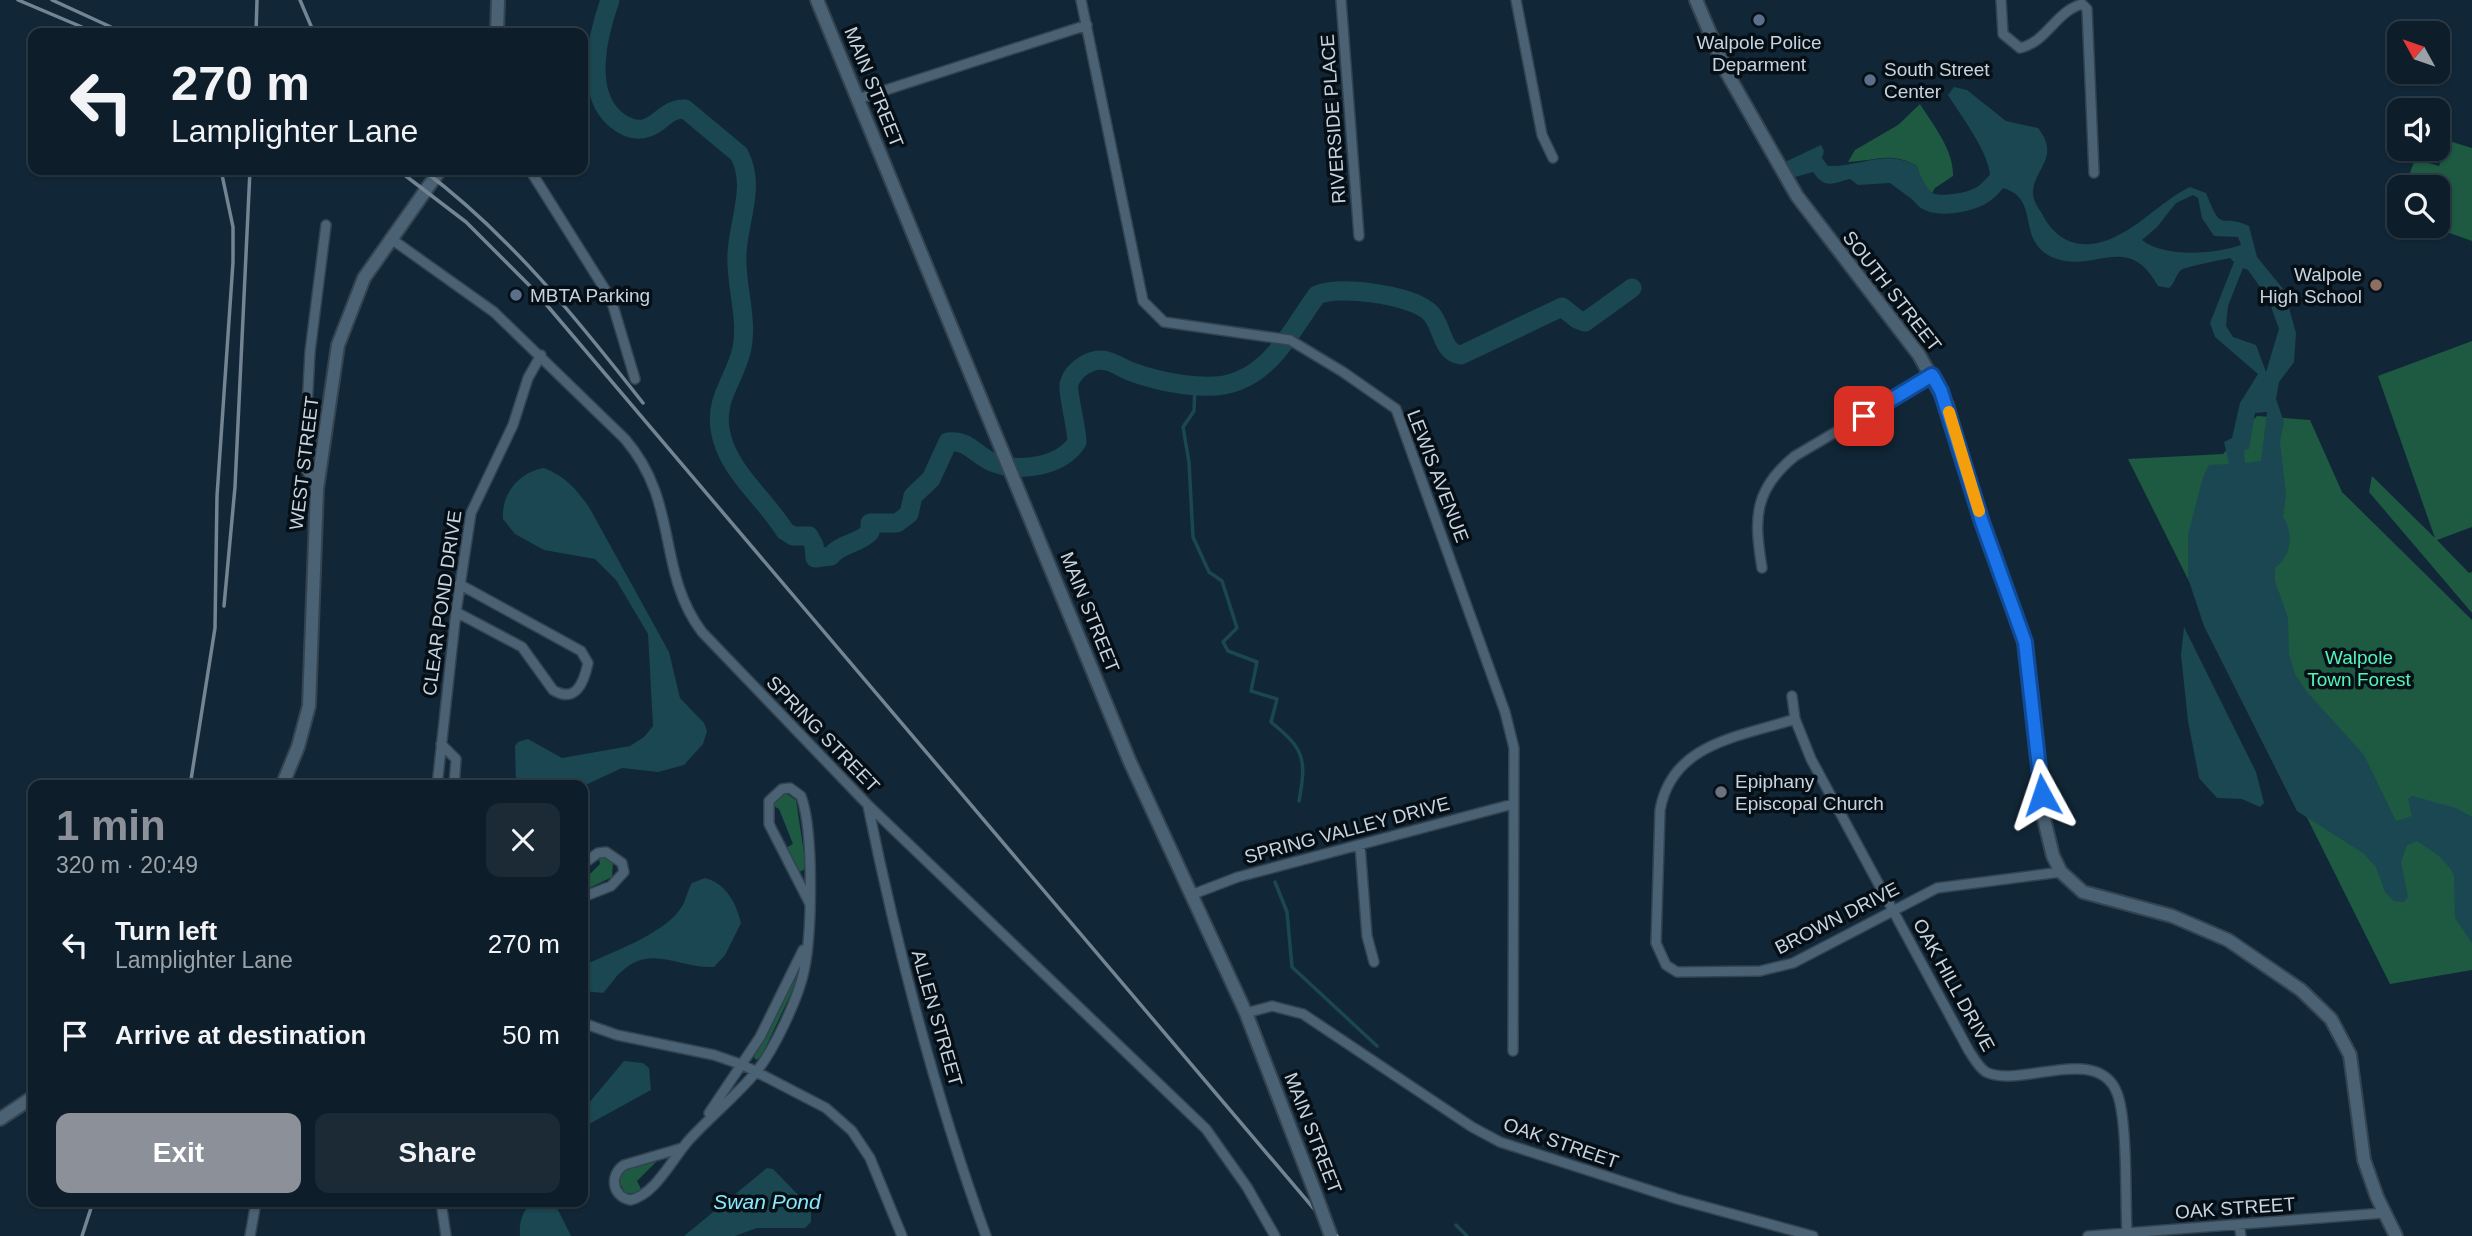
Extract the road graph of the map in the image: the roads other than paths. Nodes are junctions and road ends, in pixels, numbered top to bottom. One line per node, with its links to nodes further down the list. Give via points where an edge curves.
1 (498, 0): 9 (street)
2 (817, 0): 10 (street, MAIN STREET)
3 (1081, 0): 8 (street, LEWIS AVENUE)
4 (1341, 0): 16 (street, RIVERSIDE PLACE)
5 (1516, 0): 11 (street, via 1542,135)
6 (1696, 0): 19 (street, SOUTH STREET, via 1727,73 1797,196)
7 (2001, 0): 12 (street, via 2003,34 2020,48 2034,45 2067,10 2082,4 2087,9)
8 (1087, 25): 10 (street); 31 (street, LEWIS AVENUE, via 1143,301 1164,322 1285,339 1396,409 1505,712 1514,748)
9 (497, 28)
10 (858, 99): 37 (street, MAIN STREET, via 1130,762)
11 (1553, 158)
12 (2094, 173)
13 (436, 175): 17 (street, WEST STREET)
14 (533, 175): 20 (street, via 611,299)
15 (326, 225): 21 (street, via 310,352 304,465)
16 (1359, 236)
17 (390, 238): 18 (street, SPRING STREET, via 494,312); 21 (street, WEST STREET, via 364,278 343,327)
18 (541, 355): 23 (street, CLEAR POND DRIVE, via 534,363 513,425 475,499); 32 (street, SPRING STREET, via 625,439 648,470 666,522 678,588 691,618)
19 (1932, 375): 22 (street, via 1795,456 1776,474 1766,486 1757,516); 35 (street, SOUTH STREET, via 1947,405 2025,642 2044,819)
20 (635, 379)
21 (317, 489): 28 (street, WEST STREET, via 309,706)
22 (1762, 568)
23 (459, 584): 24 (street, CLEAR POND DRIVE); 24 (street, via 581,651 588,663 585,680 576,692 559,694 522,647)
24 (456, 612): 27 (street, CLEAR POND DRIVE)
25 (1792, 696): 26 (street, OAK HILL DRIVE)
26 (1795, 719): 39 (street, OAK HILL DRIVE, via 1811,759); 39 (street, BROWN DRIVE, via 1706,747 1674,772 1664,790 1659,829 1659,954 1677,972 1775,970)
27 (441, 744): 29 (street, CLEAR POND DRIVE); 30 (street, via 456,760)
28 (284, 780)
29 (438, 780)
30 (454, 780)
31 (1513, 804): 33 (street, SPRING VALLEY DRIVE); 44 (street, LEWIS AVENUE)
32 (867, 805): 60 (street, ALLEN STREET, via 903,966 962,1170); 61 (street, SPRING STREET, via 1206,1129)
33 (1360, 845): 37 (street, SPRING VALLEY DRIVE, via 1238,877); 41 (street, via 1367,936)
34 (588, 860): 36 (street, via 606,852 622,863 624,872 611,886)
35 (2061, 872): 39 (street, BROWN DRIVE, via 1937,888); 53 (street, via 2083,891 2172,916 2228,940 2301,990 2331,1019 2350,1055 2364,1160)
36 (588, 895)
37 (1191, 895): 42 (street, MAIN STREET)
38 (810, 904): 38 (street, via 804,804 796,792 782,789 769,801 769,824); 40 (street)
39 (1892, 910): 56 (street, OAK HILL DRIVE, via 1969,1051 1987,1073 2085,1070 2112,1085 2121,1111)
40 (806, 946): 45 (street); 46 (street, via 799,988)
41 (1374, 962)
42 (1246, 1013): 55 (street, OAK STREET, via 1279,1006 1303,1014 1500,1142); 62 (street, MAIN STREET, bridge)
43 (588, 1025): 45 (street)
44 (1513, 1051)
45 (743, 1065): 46 (street); 49 (street)
46 (757, 1071): 49 (street); 59 (street, via 826,1108 852,1131 874,1165)
47 (28, 1100): 48 (street)
48 (0, 1119)
49 (700, 1128): 50 (street)
50 (682, 1148): 50 (street, via 616,1170 613,1178 623,1199 639,1198)
51 (255, 1207): 57 (street)
52 (442, 1207): 58 (street)
53 (2384, 1213): 54 (street, OAK STREET); 67 (street)
54 (2239, 1225): 56 (street, OAK STREET); 66 (street)
55 (1773, 1226): 63 (street); 64 (street, OAK STREET)
56 (2127, 1233): 65 (street, OAK STREET)
57 (250, 1236)
58 (446, 1236)
59 (902, 1236)
60 (986, 1236)
61 (1275, 1236)
62 (1331, 1236)
63 (1769, 1236)
64 (1813, 1236)
65 (2088, 1236)
66 (2241, 1236)
67 (2396, 1236)

